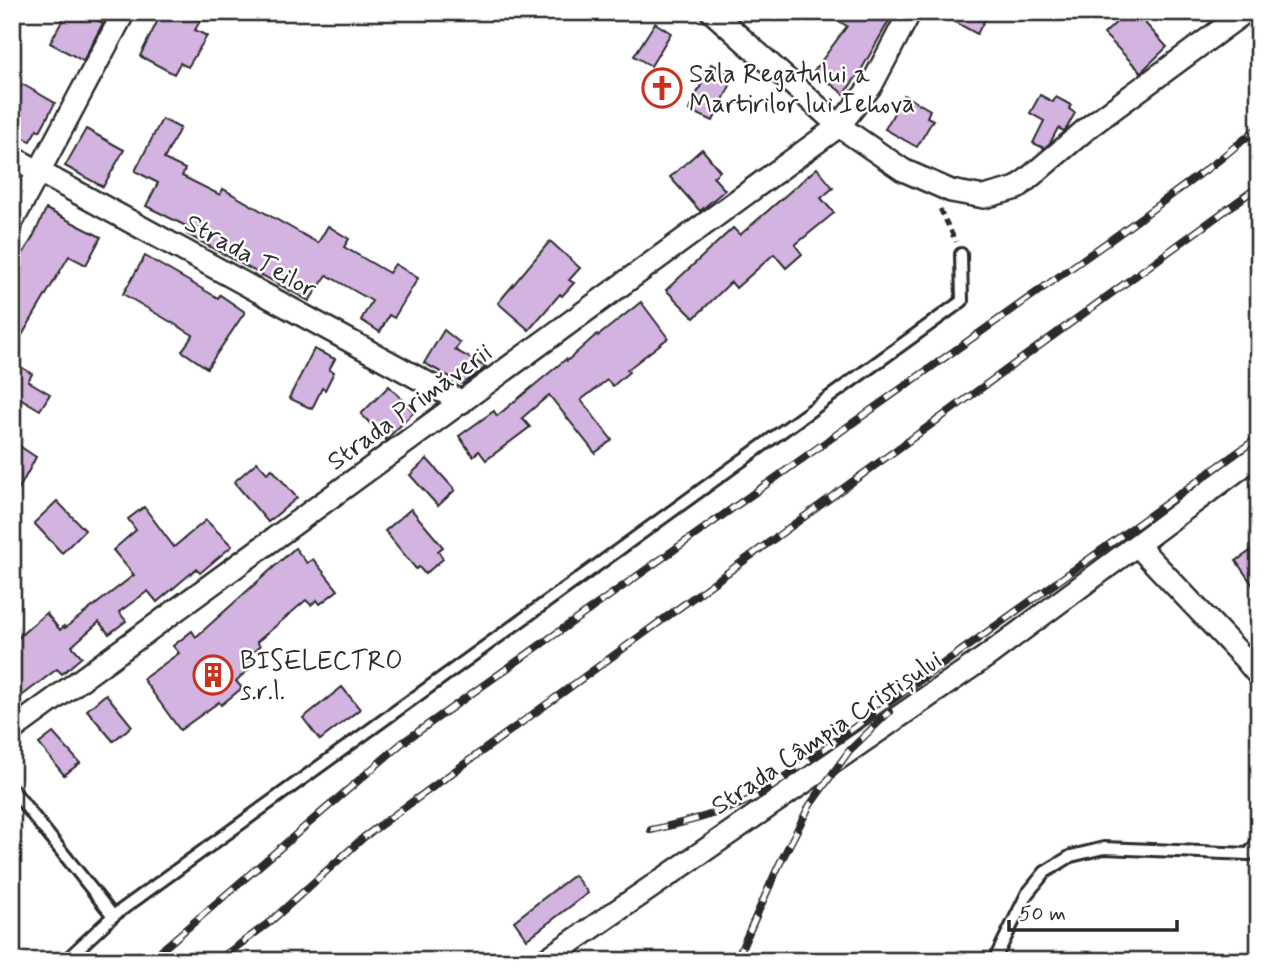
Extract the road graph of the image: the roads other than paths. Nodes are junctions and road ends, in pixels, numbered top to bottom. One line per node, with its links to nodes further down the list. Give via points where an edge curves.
1 (124, 12): 7 (street)
2 (712, 12): 5 (street)
3 (910, 12): 5 (street, Strada Primăverii, via 871,86)
4 (1245, 12): 5 (street, via 1090,125 1017,188 984,197 951,191 903,170)
5 (839, 126): 10 (street, Strada Primăverii)
6 (12, 157): 7 (street, Strada Teilor)
7 (39, 172): 8 (street); 10 (street, Strada Teilor)
8 (12, 222)
9 (961, 254): 17 (lane, via 962,302)
10 (462, 402): 14 (street, Strada Primăverii)
11 (1259, 454): 12 (street, Strada Câmpia Cristișului)
12 (1137, 545): 13 (street); 19 (street, Strada Câmpia Cristișului, via 987,656)
13 (1259, 676)
14 (12, 730)
15 (12, 789): 17 (lane)
16 (1259, 840): 20 (lane, via 1249,854 1104,848 1071,856 1045,872 1027,894)
17 (113, 916): 18 (lane)
18 (65, 961)
19 (544, 961)
20 (994, 961)

